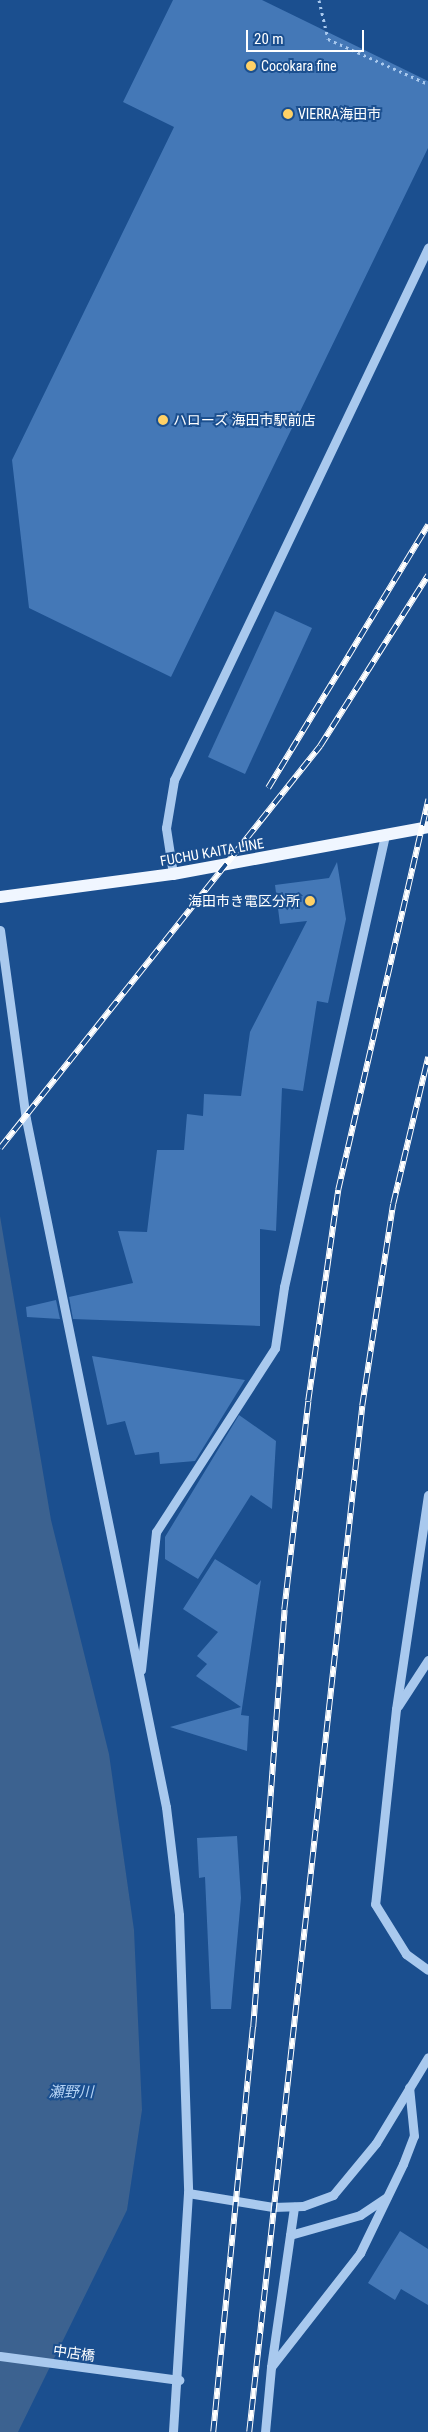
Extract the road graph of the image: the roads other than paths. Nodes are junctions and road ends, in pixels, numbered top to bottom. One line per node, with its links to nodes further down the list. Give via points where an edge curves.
1 (428, 248): 4 (street, via 174,780 166,828)
2 (428, 827): 3 (main road, FUCHU KAITA LINE)
3 (384, 838): 4 (main road, FUCHU KAITA LINE); 9 (street, via 284,1287 274,1348 156,1532)
4 (173, 874): 5 (main road, FUCHU KAITA LINE)
5 (0, 896)
6 (0, 930): 9 (street, via 26,1119)
7 (428, 1495): 10 (street)
8 (428, 1660): 10 (street)
9 (140, 1680): 14 (street, via 166,1807 179,1916)
10 (396, 1709): 11 (street, via 375,1904 406,1954)
11 (428, 1970)
12 (428, 2057): 13 (street)
13 (409, 2087): 15 (street, via 414,2136); 16 (street, via 376,2143 333,2195)
14 (188, 2193): 16 (street); 20 (street)
15 (388, 2196): 17 (street, via 360,2215); 19 (street, via 360,2253)
16 (294, 2207): 17 (street)
17 (290, 2235): 19 (street)
18 (0, 2356): 20 (street, 中店橋)
19 (271, 2367): 22 (street)
20 (179, 2380): 21 (street)
21 (173, 2432)
22 (265, 2432)

